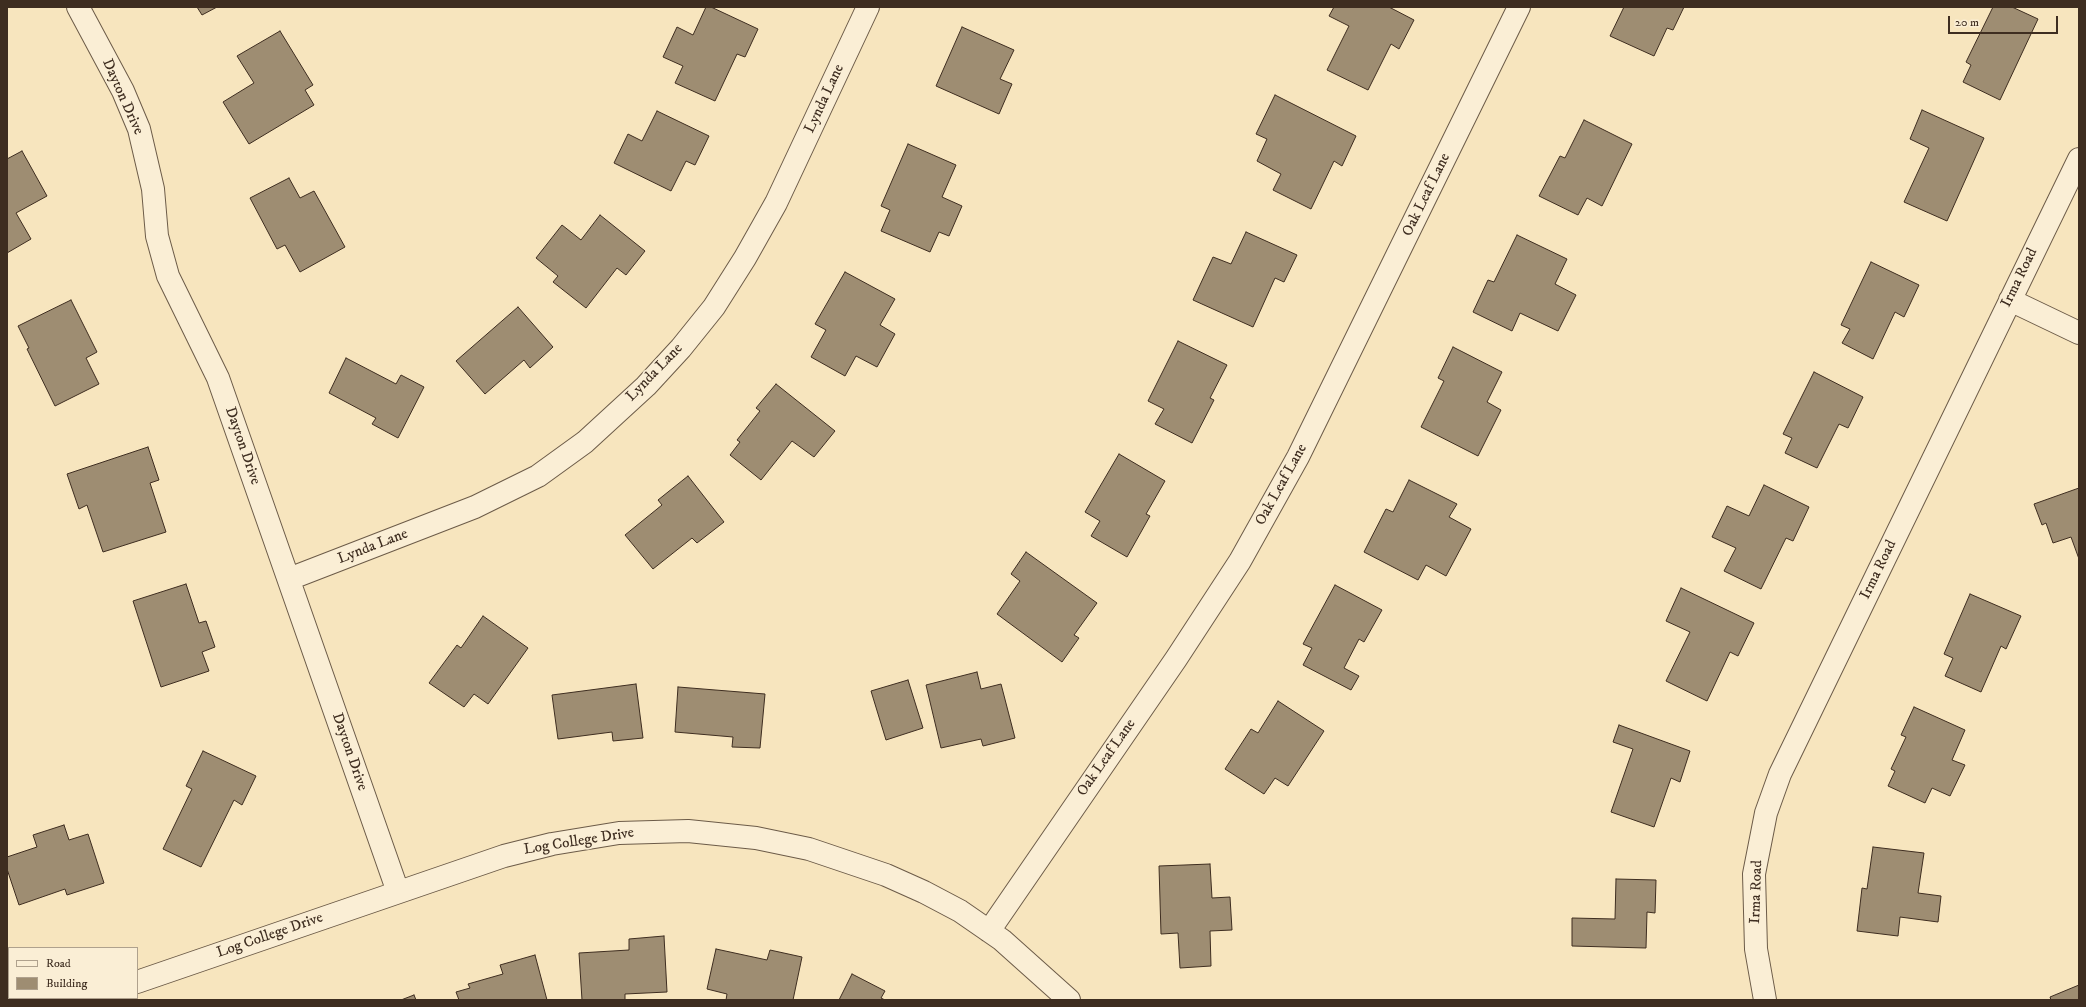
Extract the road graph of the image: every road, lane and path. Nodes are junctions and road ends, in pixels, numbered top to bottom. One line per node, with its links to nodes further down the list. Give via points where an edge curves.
1 (78, 7): 7 (street, Dayton Drive, via 123,91 140,130 153,189 157,236 168,276 218,378)
2 (868, 7): 7 (street, Lynda Lane, via 776,203 745,258 714,307 646,386 585,442 538,476 475,507)
3 (1519, 7): 9 (street, Oak Leaf Lane, via 1302,450 1240,560 1176,660)
4 (2079, 159): 5 (street, Irma Road)
5 (2010, 300): 6 (street); 12 (street, Irma Road, via 1780,774 1766,813 1754,874 1756,949)
6 (2079, 333)
7 (289, 579): 8 (street, Dayton Drive)
8 (398, 892): 9 (street, Log College Drive, via 504,856 552,844 619,833 688,831 756,838 809,849 872,870 924,892 960,911); 10 (street, Log College Drive)
9 (989, 931): 11 (street, Log College Drive)
10 (138, 982)
11 (1069, 1000)
12 (1765, 1000)

